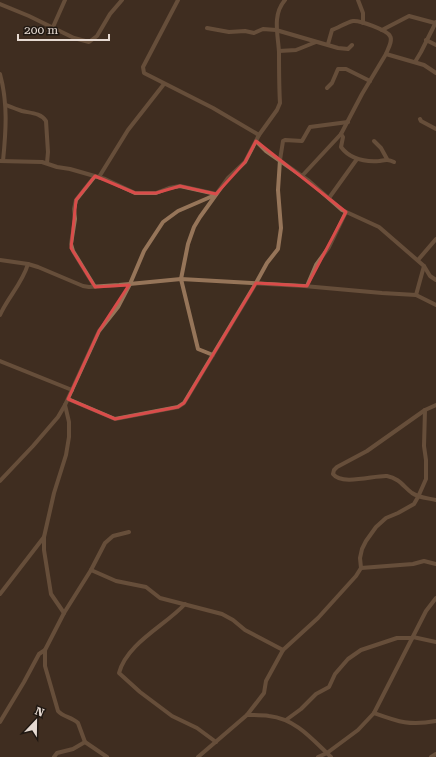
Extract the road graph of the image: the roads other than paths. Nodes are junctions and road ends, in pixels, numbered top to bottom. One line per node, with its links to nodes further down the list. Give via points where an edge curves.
1 (65, 0): 9 (street)
2 (122, 0): 9 (street, via 97,36 88,42)
3 (178, 0): 24 (street, via 143,67 144,73)
4 (285, 0): 11 (street, via 278,12)
5 (358, 0): 8 (street, via 363,13)
6 (0, 4): 9 (street)
7 (436, 22): 12 (street, via 409,16); 13 (street)
8 (363, 23): 12 (street); 15 (street, via 351,21 332,30)
9 (53, 27)
10 (207, 28): 11 (street, via 254,33 263,29)
11 (276, 30): 14 (street); 18 (street)
12 (382, 30): 19 (street, via 391,37)
13 (426, 40): 17 (street); 20 (street)
14 (316, 42): 15 (street); 18 (street, via 296,50)
15 (328, 44): 16 (street, via 348,49)
16 (352, 45)
17 (436, 45)
18 (279, 50): 31 (street, via 280,103)
19 (386, 54): 20 (street); 23 (street)
20 (415, 62): 21 (street, via 429,67)
21 (436, 73)
22 (0, 74): 26 (street)
23 (370, 82): 25 (street, via 346,69 338,68); 28 (street)
24 (164, 84): 31 (street, via 213,108); 40 (street, via 128,130)
25 (327, 88)
26 (6, 105): 37 (street); 39 (street, via 39,115 46,121)
27 (420, 119): 29 (street)
28 (348, 122): 30 (street); 36 (street, via 310,127 302,141 284,141)
29 (436, 130)
30 (341, 134): 34 (street, via 341,147); 41 (street)
31 (259, 135): 33 (street)
32 (374, 140): 35 (street)
33 (256, 141): 36 (street); 42 (street, via 245,162)
34 (356, 159): 35 (street); 43 (street)
35 (387, 159): 38 (street)
36 (280, 160): 41 (street); 52 (street, via 279,247)
37 (1, 161): 39 (street)
38 (394, 162)
39 (47, 163): 40 (street)
40 (97, 176): 42 (street, via 135,193 156,193 180,186); 55 (street, via 76,200 71,244)
41 (302, 176): 43 (street)
42 (216, 194): 50 (street, via 194,227); 53 (street, via 178,211 163,222 144,251)
43 (329, 198): 44 (street)
44 (346, 212): 47 (street, via 379,227); 54 (street)
45 (436, 239): 47 (street)
46 (0, 260): 48 (street)
47 (418, 260): 49 (street)
48 (28, 264): 55 (street, via 83,286); 58 (street, via 21,282)
49 (424, 266): 51 (street); 56 (street)
50 (182, 278): 52 (street); 53 (street); 59 (street, via 198,349)
51 (436, 280)
52 (256, 283): 54 (street); 59 (street)
53 (130, 284): 55 (street); 61 (street, via 118,307 99,331)
54 (307, 286): 56 (street)
55 (95, 287)
56 (416, 295): 57 (street)
57 (436, 305)
58 (0, 315)
59 (213, 355): 62 (street, via 184,403 178,407 115,419)
60 (0, 361): 61 (street)
61 (72, 390): 62 (street)
62 (68, 400): 63 (street)
63 (65, 405): 66 (street, via 58,417); 70 (street, via 70,437)
64 (436, 405): 65 (street)
65 (425, 410): 67 (street, via 424,446 427,470); 67 (street, via 367,451 337,467 333,474 338,478 348,479 389,476)
66 (0, 481)
67 (418, 496): 68 (street); 72 (street, via 414,504 386,518 376,527 362,549)
68 (436, 500)
69 (129, 532): 73 (street, via 109,539)
70 (44, 537): 74 (street); 77 (street, via 51,594)
71 (436, 564): 72 (street, via 424,561)
72 (361, 568): 81 (street, via 324,612)
73 (91, 570): 76 (street, via 116,581 142,585 160,598); 77 (street)
74 (0, 594)
75 (436, 598): 78 (street)
76 (185, 604): 81 (street, via 222,614 245,630); 88 (street, via 139,644 128,656 120,673 172,716 201,730)
77 (64, 613): 80 (street)
78 (412, 638): 79 (street); 82 (street); 84 (street, via 397,638 361,650 348,659 335,674 329,687 316,694)
79 (436, 642)
80 (45, 650): 86 (street, via 39,654); 87 (street, via 45,666 58,711 78,723)
81 (284, 650): 83 (street, via 266,681 264,693)
82 (374, 713): 85 (street, via 410,724); 89 (street, via 358,730)
83 (247, 715): 84 (street); 88 (street)
84 (286, 720): 89 (street, via 298,726)
85 (436, 721)
86 (0, 722)
87 (85, 742): 91 (street, via 73,749 57,753); 92 (street)
88 (216, 742): 93 (street)
89 (327, 753): 94 (street); 95 (street)
90 (436, 754): 96 (street)
91 (54, 757)
92 (107, 757)
93 (198, 757)
94 (318, 757)
95 (331, 757)
96 (431, 757)

